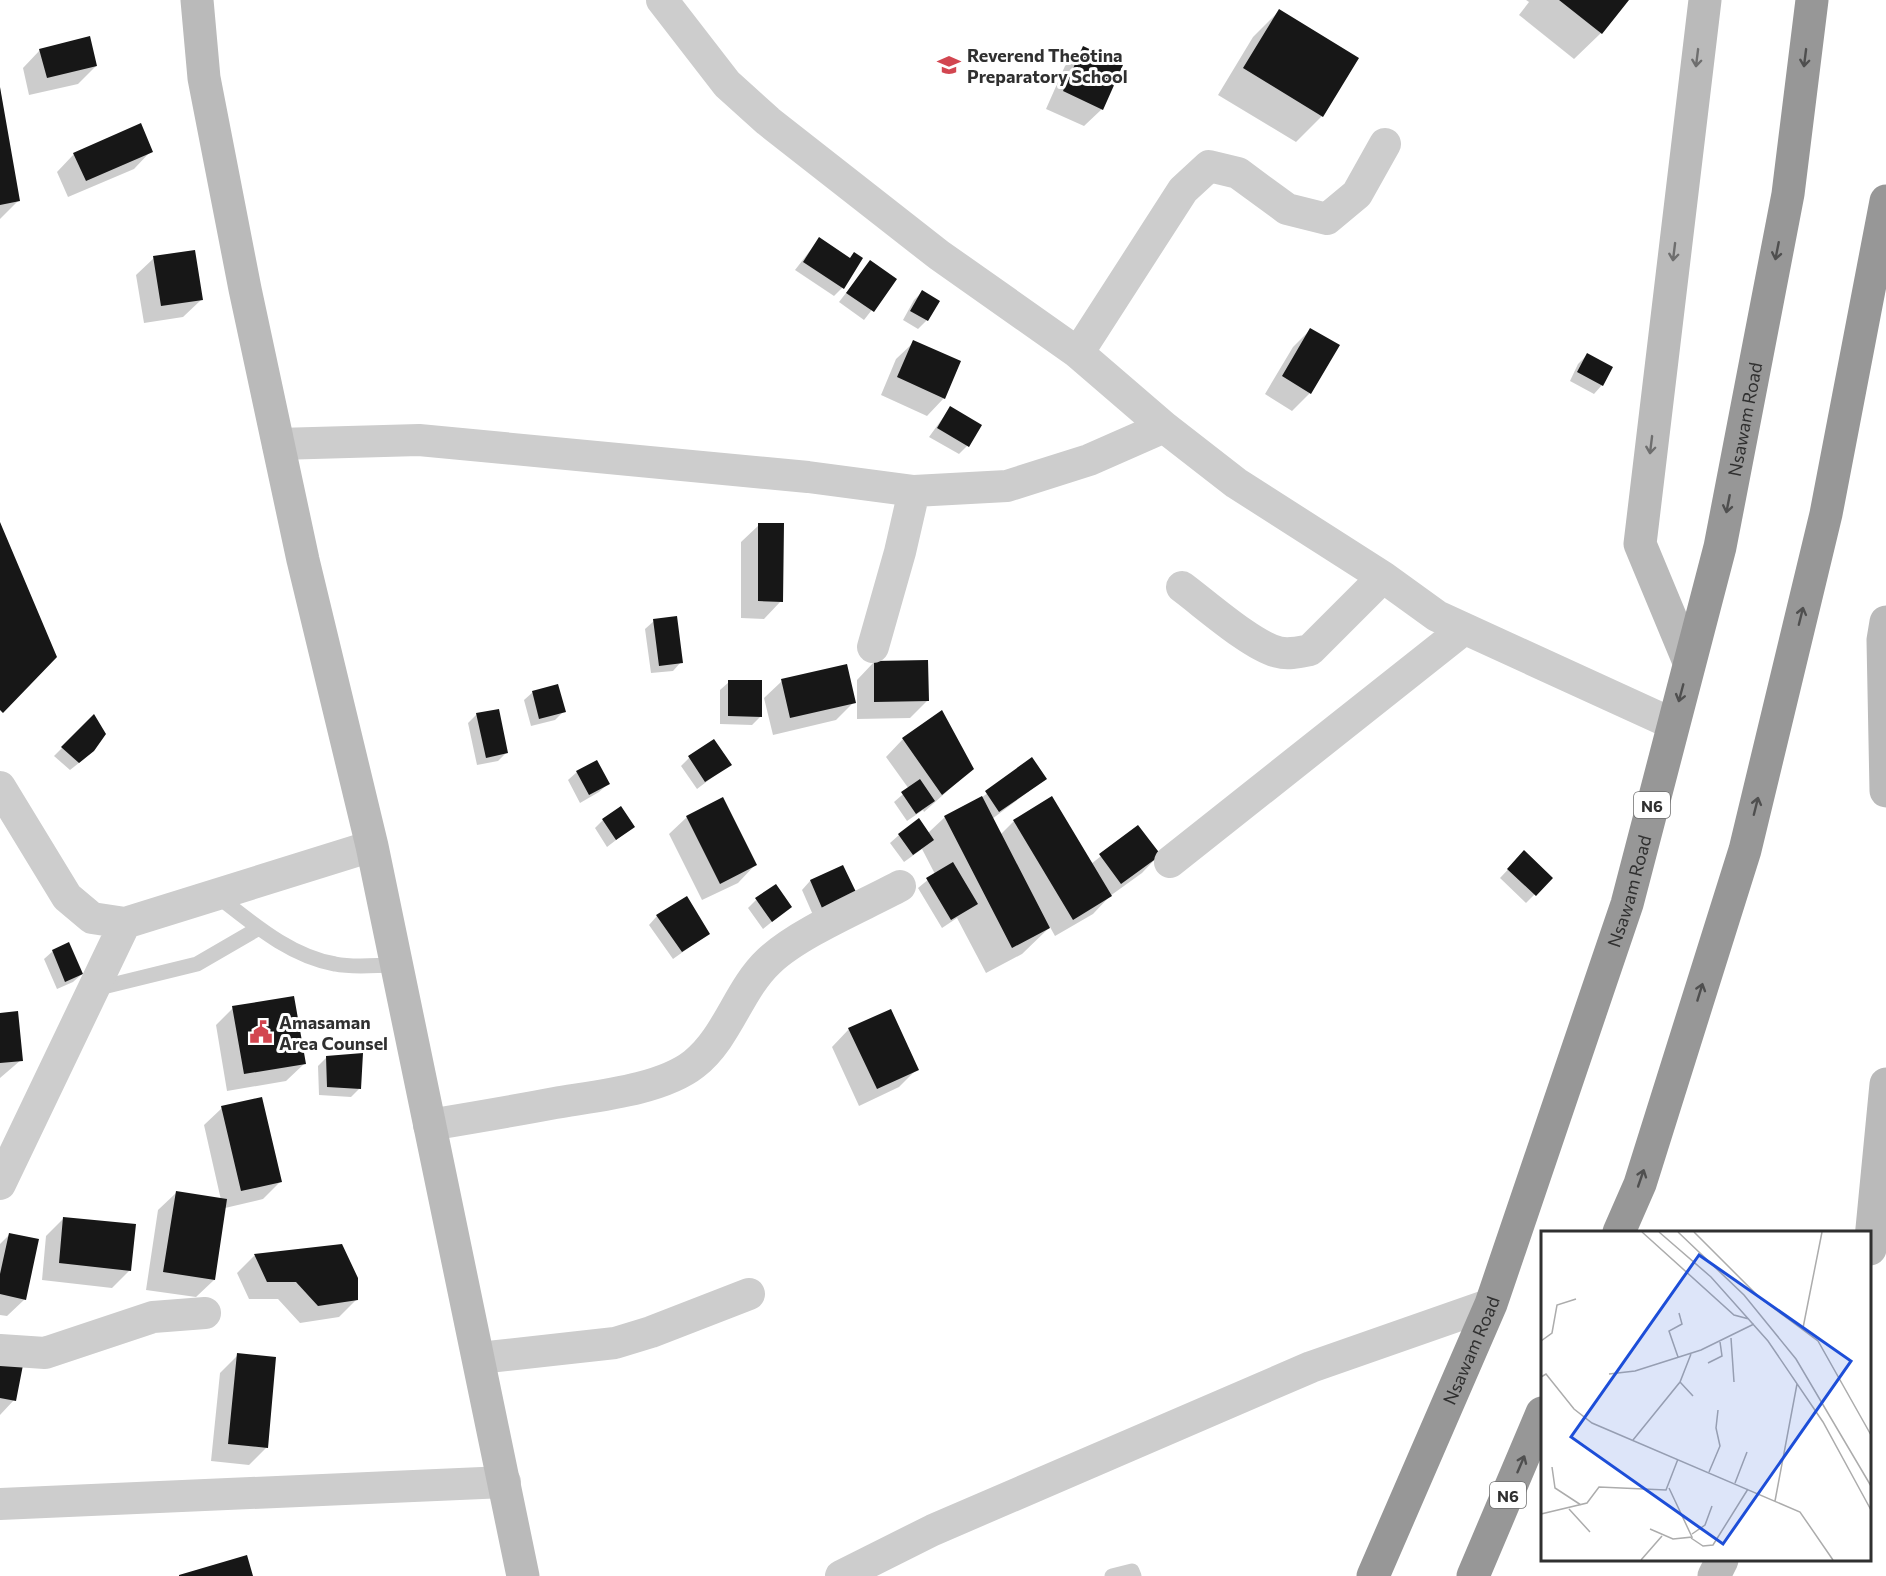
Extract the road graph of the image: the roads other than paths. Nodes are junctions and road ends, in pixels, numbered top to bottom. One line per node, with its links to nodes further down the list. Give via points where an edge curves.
1 (197, 0): 9 (main road, via 204,78)
2 (662, 0): 7 (street, via 727,84 768,121 939,255)
3 (1705, 0): 16 (main road, one-way to 16, via 1640,544)
4 (1812, 0): 16 (highway, Nsawam Road / N6, one-way to 16, via 1788,194 1720,547)
5 (1385, 144): 7 (street, via 1357,194 1327,219 1287,209 1238,174 1209,166 1183,190)
6 (1886, 201): 31 (highway, one-way to 6, via 1640,1184 1745,850 1826,514)
7 (1078, 353): 8 (street)
8 (1164, 427): 10 (street, via 1089,460 1007,486); 11 (street, via 1236,483)
9 (278, 444): 10 (street, via 419,440 808,477); 20 (main road)
10 (914, 491): 15 (street)
11 (1383, 577): 12 (street, via 1310,650 1280,653 1263,647); 14 (street, via 1437,616)
12 (1182, 587)
13 (1886, 622): 19 (main road, via 1882,640)
14 (1464, 629): 17 (street); 21 (street)
15 (873, 647)
16 (1689, 662): 17 (highway, Nsawam Road / N6, one-way to 17)
17 (1673, 724): 34 (highway, Nsawam Road / N6, via 1627,904)
18 (0, 788): 24 (street, via 67,897 92,918)
19 (1886, 791)
20 (372, 846): 23 (street); 26 (main road)
21 (1170, 862)
22 (900, 886): 29 (street, via 769,961 716,1039 694,1064 665,1080 603,1095)
23 (216, 895): 24 (street); 25 (lane)
24 (125, 923): 27 (street)
25 (259, 928): 26 (lane, via 276,941 335,964); 27 (lane, via 197,964)
26 (395, 965): 29 (main road)
27 (93, 989): 30 (street)
28 (1886, 1083): 32 (main road)
29 (429, 1125): 37 (main road)
30 (0, 1184)
31 (1620, 1231)
32 (1871, 1231)
33 (749, 1294): 37 (street, via 615,1343)
34 (1491, 1304): 43 (street, via 1300,1371 933,1530); 46 (highway, Nsawam Road / N6)
35 (205, 1312): 36 (street, via 153,1317 45,1353)
36 (0, 1350)
37 (479, 1358): 39 (main road)
38 (1541, 1415): 47 (highway, N6, one-way to 38)
39 (505, 1482): 40 (street); 42 (main road)
40 (0, 1504)
41 (1722, 1561): 48 (main road)
42 (523, 1576)
43 (842, 1576)
44 (1112, 1576): 45 (lane, via 1132,1571)
45 (1134, 1576)
46 (1373, 1576)
47 (1473, 1576)
48 (1714, 1576)

